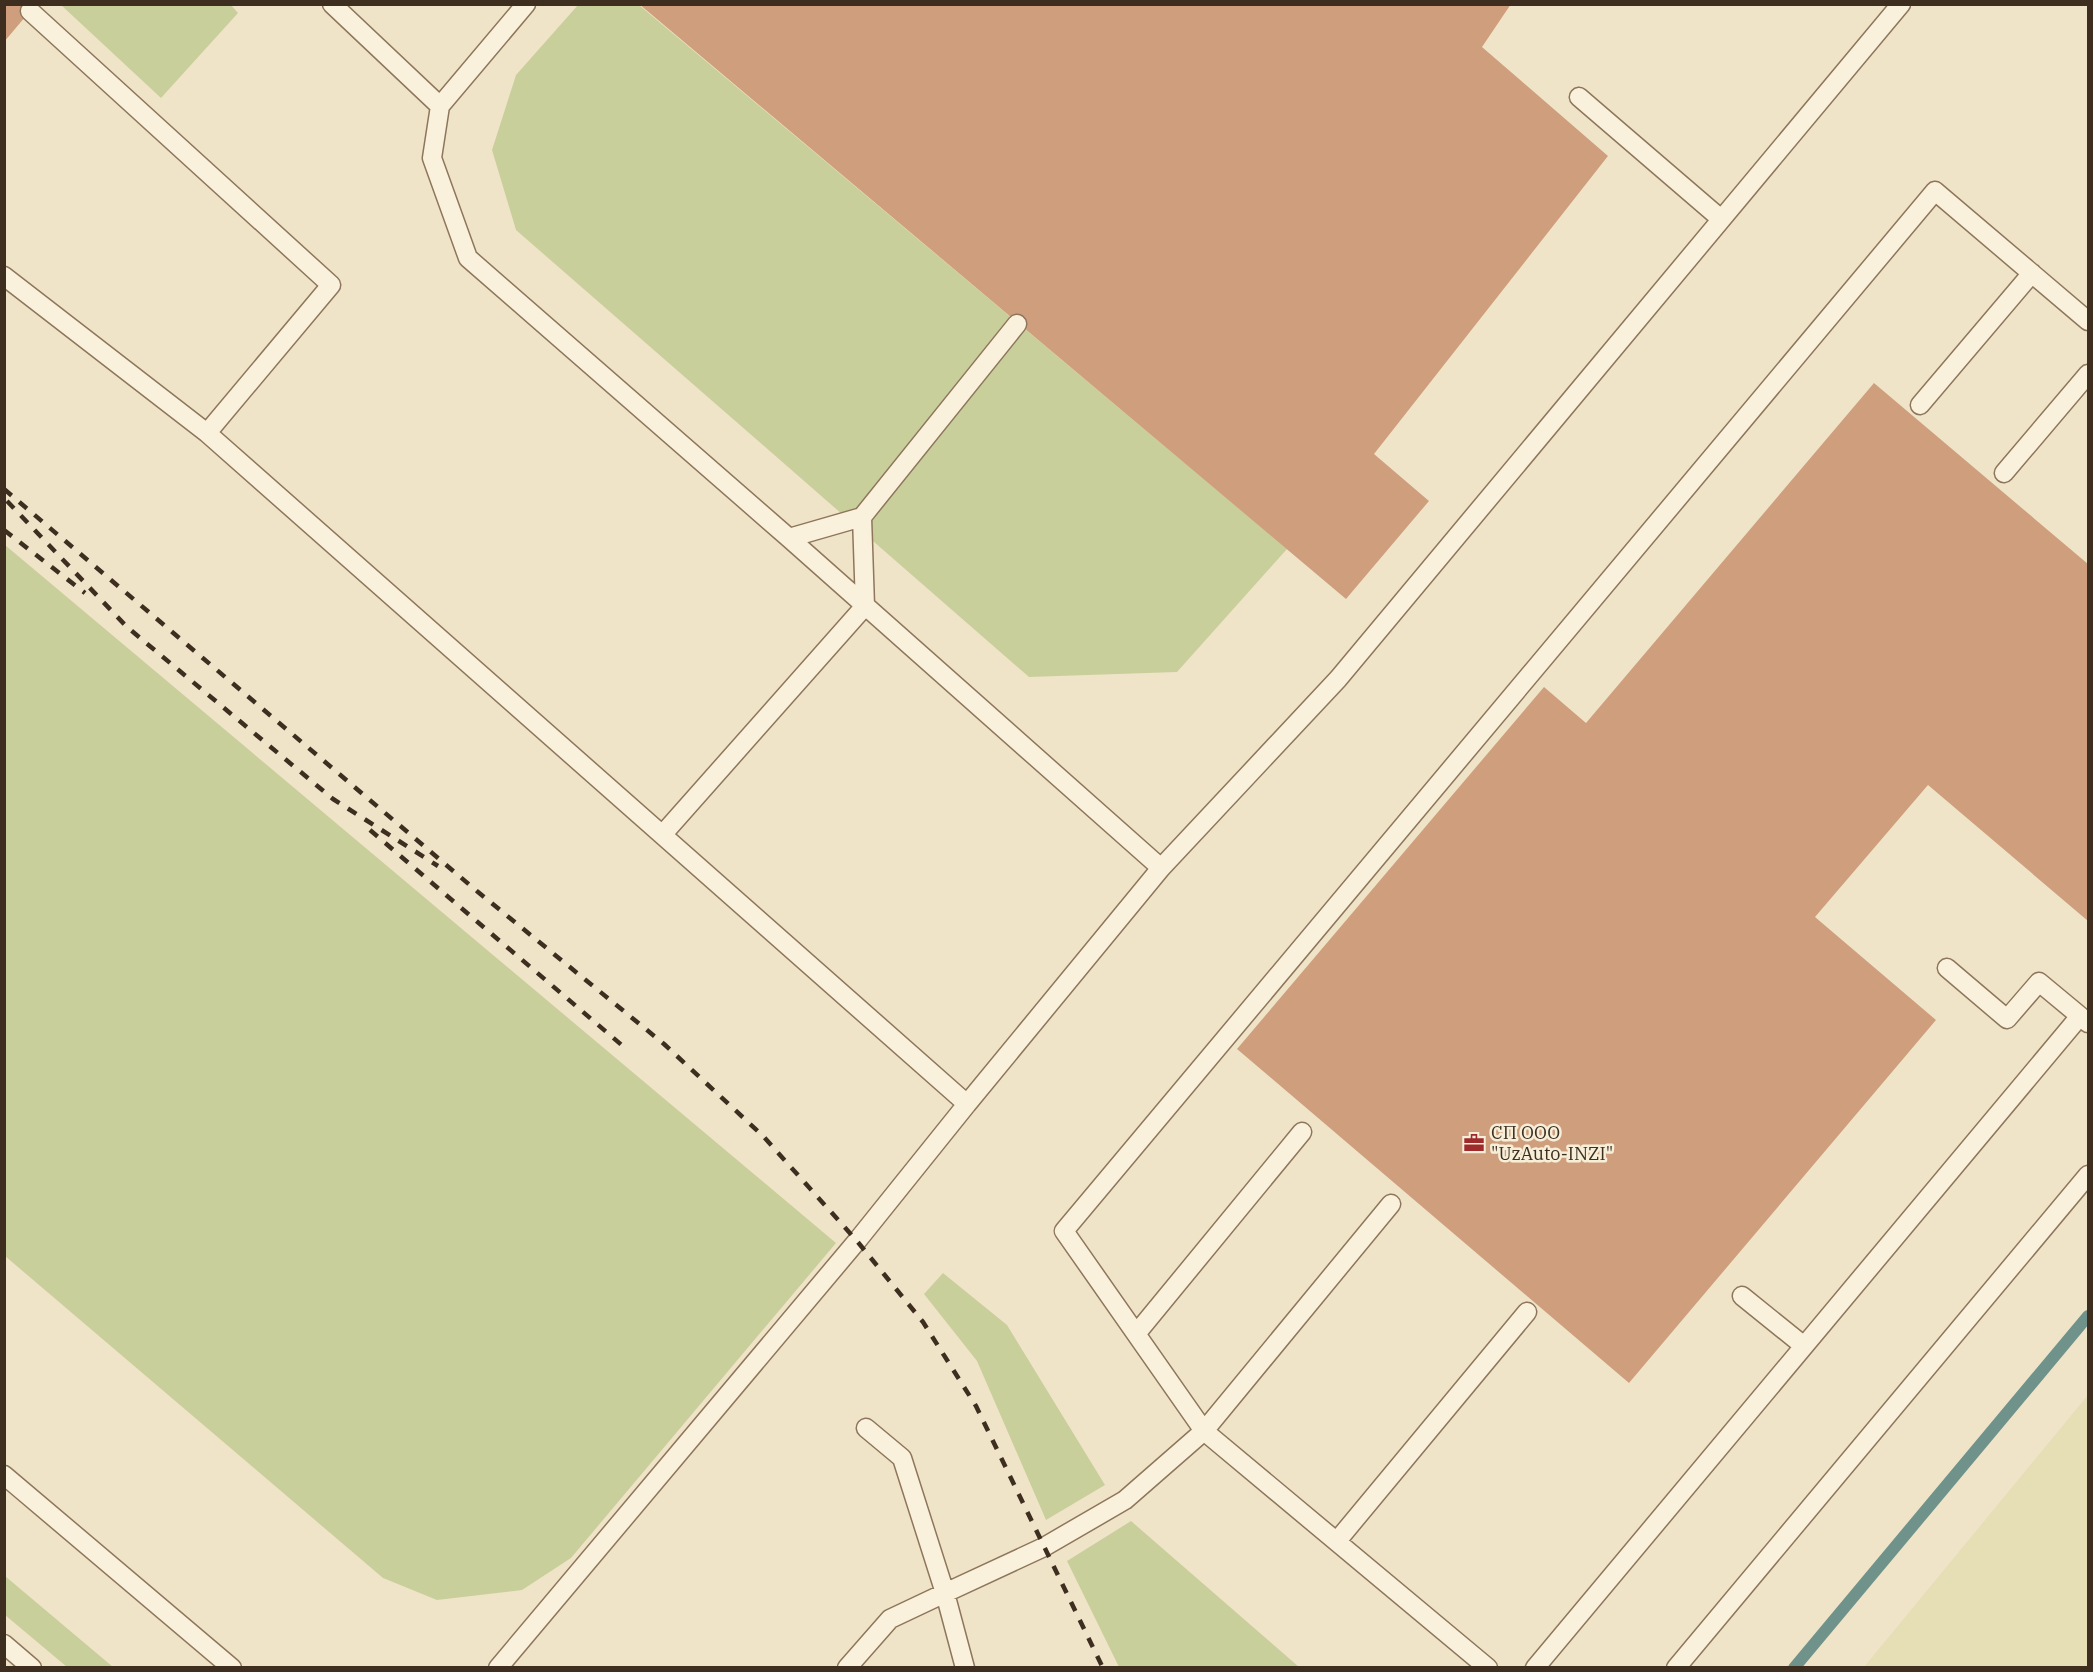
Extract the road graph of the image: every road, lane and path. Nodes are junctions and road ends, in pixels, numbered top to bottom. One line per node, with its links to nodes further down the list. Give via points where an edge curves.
1 (332, 4): 6 (lane)
2 (526, 4): 6 (lane)
3 (1901, 4): 7 (lane)
4 (30, 11): 14 (lane, via 331,285)
5 (1579, 97): 7 (lane)
6 (440, 106): 17 (lane, via 432,158 468,258)
7 (1721, 219): 20 (lane, via 1338,679)
8 (2032, 273): 10 (lane); 13 (lane); 29 (lane, via 1935,191 1064,1231)
9 (4, 276): 14 (lane)
10 (2088, 321)
11 (1017, 324): 16 (lane)
12 (2088, 374): 15 (lane)
13 (1920, 405)
14 (207, 433): 19 (lane)
15 (2004, 473)
16 (862, 517): 17 (lane); 18 (lane)
17 (789, 538): 18 (lane)
18 (865, 606): 19 (lane); 20 (lane)
19 (663, 834): 23 (lane)
20 (1161, 868): 23 (lane)
21 (1947, 968): 22 (lane, via 2007,1019 2039,981)
22 (2084, 1019): 30 (lane)
23 (967, 1104): 39 (lane)
24 (1302, 1132): 29 (lane)
25 (2088, 1175): 44 (lane)
26 (1391, 1204): 32 (lane)
27 (1742, 1296): 30 (lane)
28 (1527, 1312): 34 (lane)
29 (1136, 1334): 32 (lane)
30 (1804, 1346): 43 (lane)
31 (866, 1428): 35 (lane, via 902,1458)
32 (1204, 1431): 34 (lane); 35 (lane, via 1125,1500 1044,1547)
33 (4, 1475): 38 (lane)
34 (1337, 1541): 42 (lane)
35 (945, 1593): 40 (lane, via 890,1619); 41 (lane)
36 (4, 1644): 37 (lane)
37 (32, 1668)
38 (232, 1668)
39 (498, 1668)
40 (847, 1668)
41 (965, 1668)
42 (1488, 1668)
43 (1535, 1668)
44 (1676, 1668)

